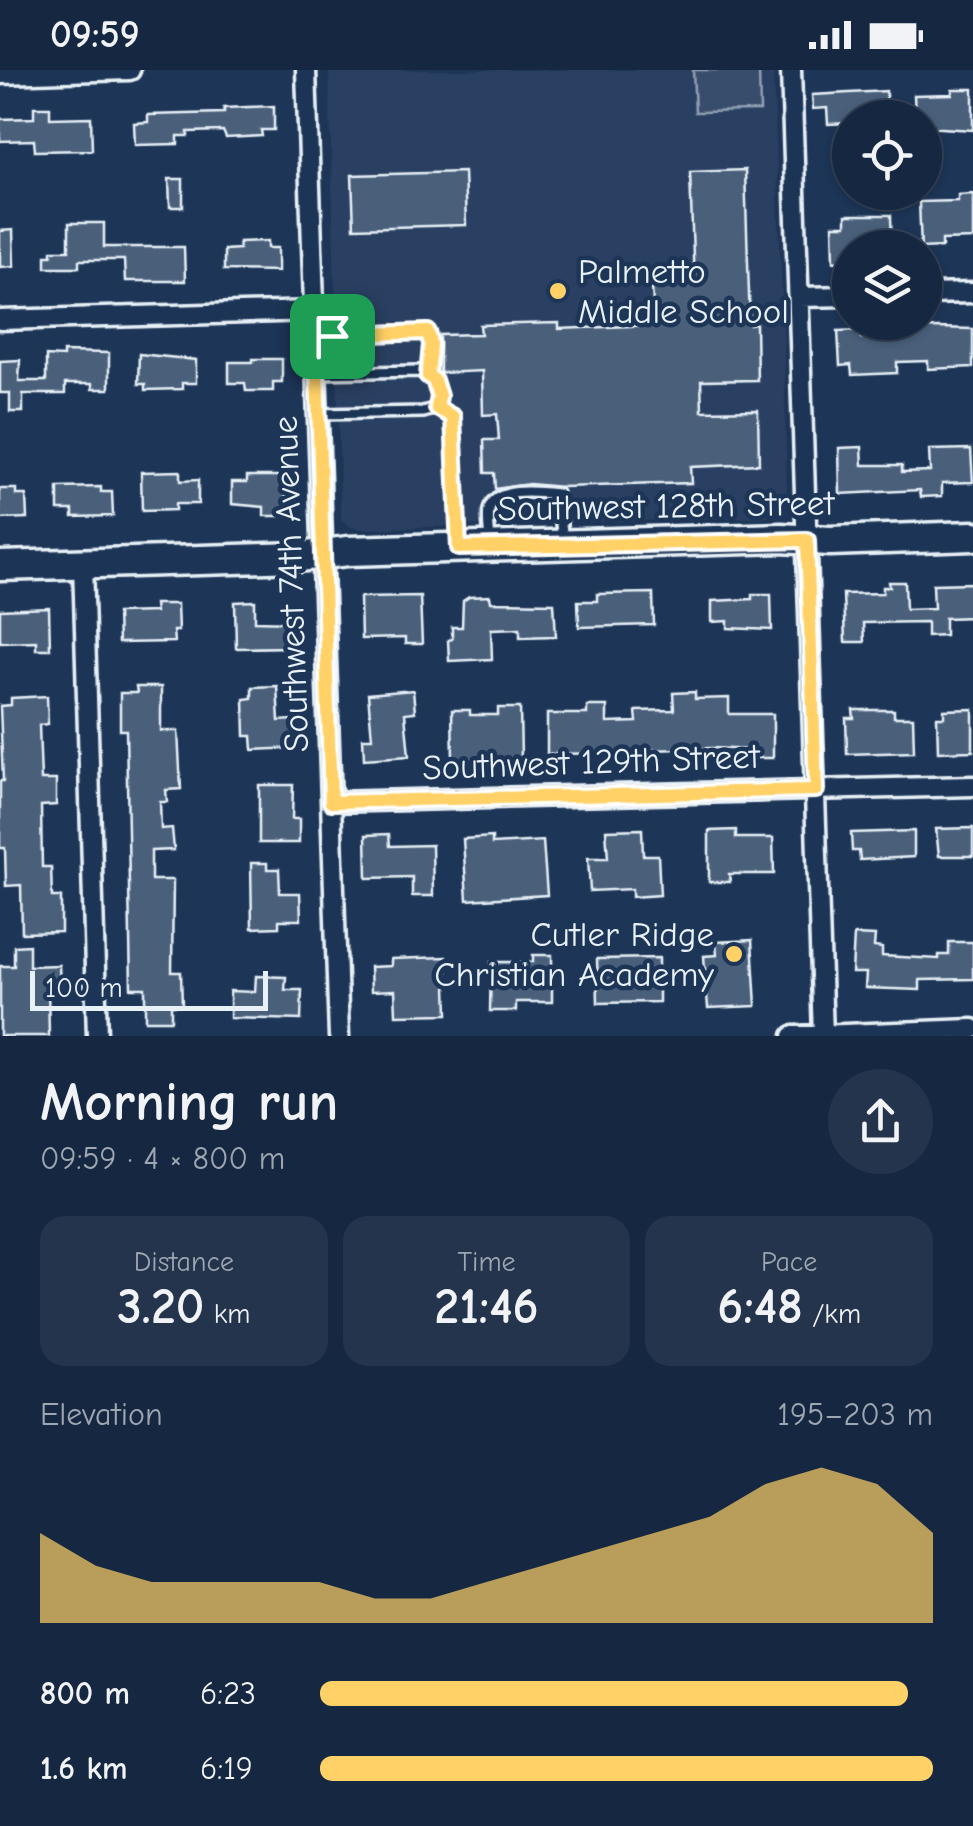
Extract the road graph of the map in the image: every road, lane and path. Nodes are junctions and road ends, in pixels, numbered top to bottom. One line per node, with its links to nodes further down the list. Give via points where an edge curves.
1 (130, 70): 4 (street)
2 (306, 70): 9 (street, Southwest 74th Avenue)
3 (791, 70): 8 (street)
4 (0, 74)
5 (973, 293): 6 (street)
6 (942, 294)
7 (832, 296): 8 (street)
8 (799, 297): 17 (street)
9 (315, 311): 10 (street); 11 (street, Southwest 74th Avenue)
10 (0, 320)
11 (316, 336): 12 (street, Southwest 74th Avenue); 13 (lane, via 428,332)
12 (317, 372): 13 (lane); 15 (street, Southwest 74th Avenue)
13 (428, 376): 14 (lane, via 439,396)
14 (437, 408): 15 (lane); 20 (lane, via 453,417)
15 (318, 414): 21 (street, Southwest 74th Avenue)
16 (973, 536): 17 (street, Southwest 128th Street)
17 (807, 540): 18 (street, Southwest 128th Street); 25 (street)
18 (564, 544): 19 (street, Southwest 128th Street); 19 (lane, via 558,494 540,492 495,500)
19 (490, 547): 20 (street, Southwest 128th Street)
20 (459, 548): 21 (street, Southwest 128th Street)
21 (324, 554): 22 (street, Southwest 128th Street); 26 (street, Southwest 74th Avenue)
22 (82, 564): 23 (street, Southwest 128th Street); 29 (street)
23 (0, 566)
24 (973, 786): 25 (street, Southwest 129th Street)
25 (816, 790): 26 (street, Southwest 129th Street); 28 (street)
26 (331, 802): 30 (street, Southwest 74th Avenue)
27 (973, 1030): 28 (street)
28 (823, 1035): 31 (street)
29 (97, 1036)
30 (339, 1036)
31 (793, 1036)

